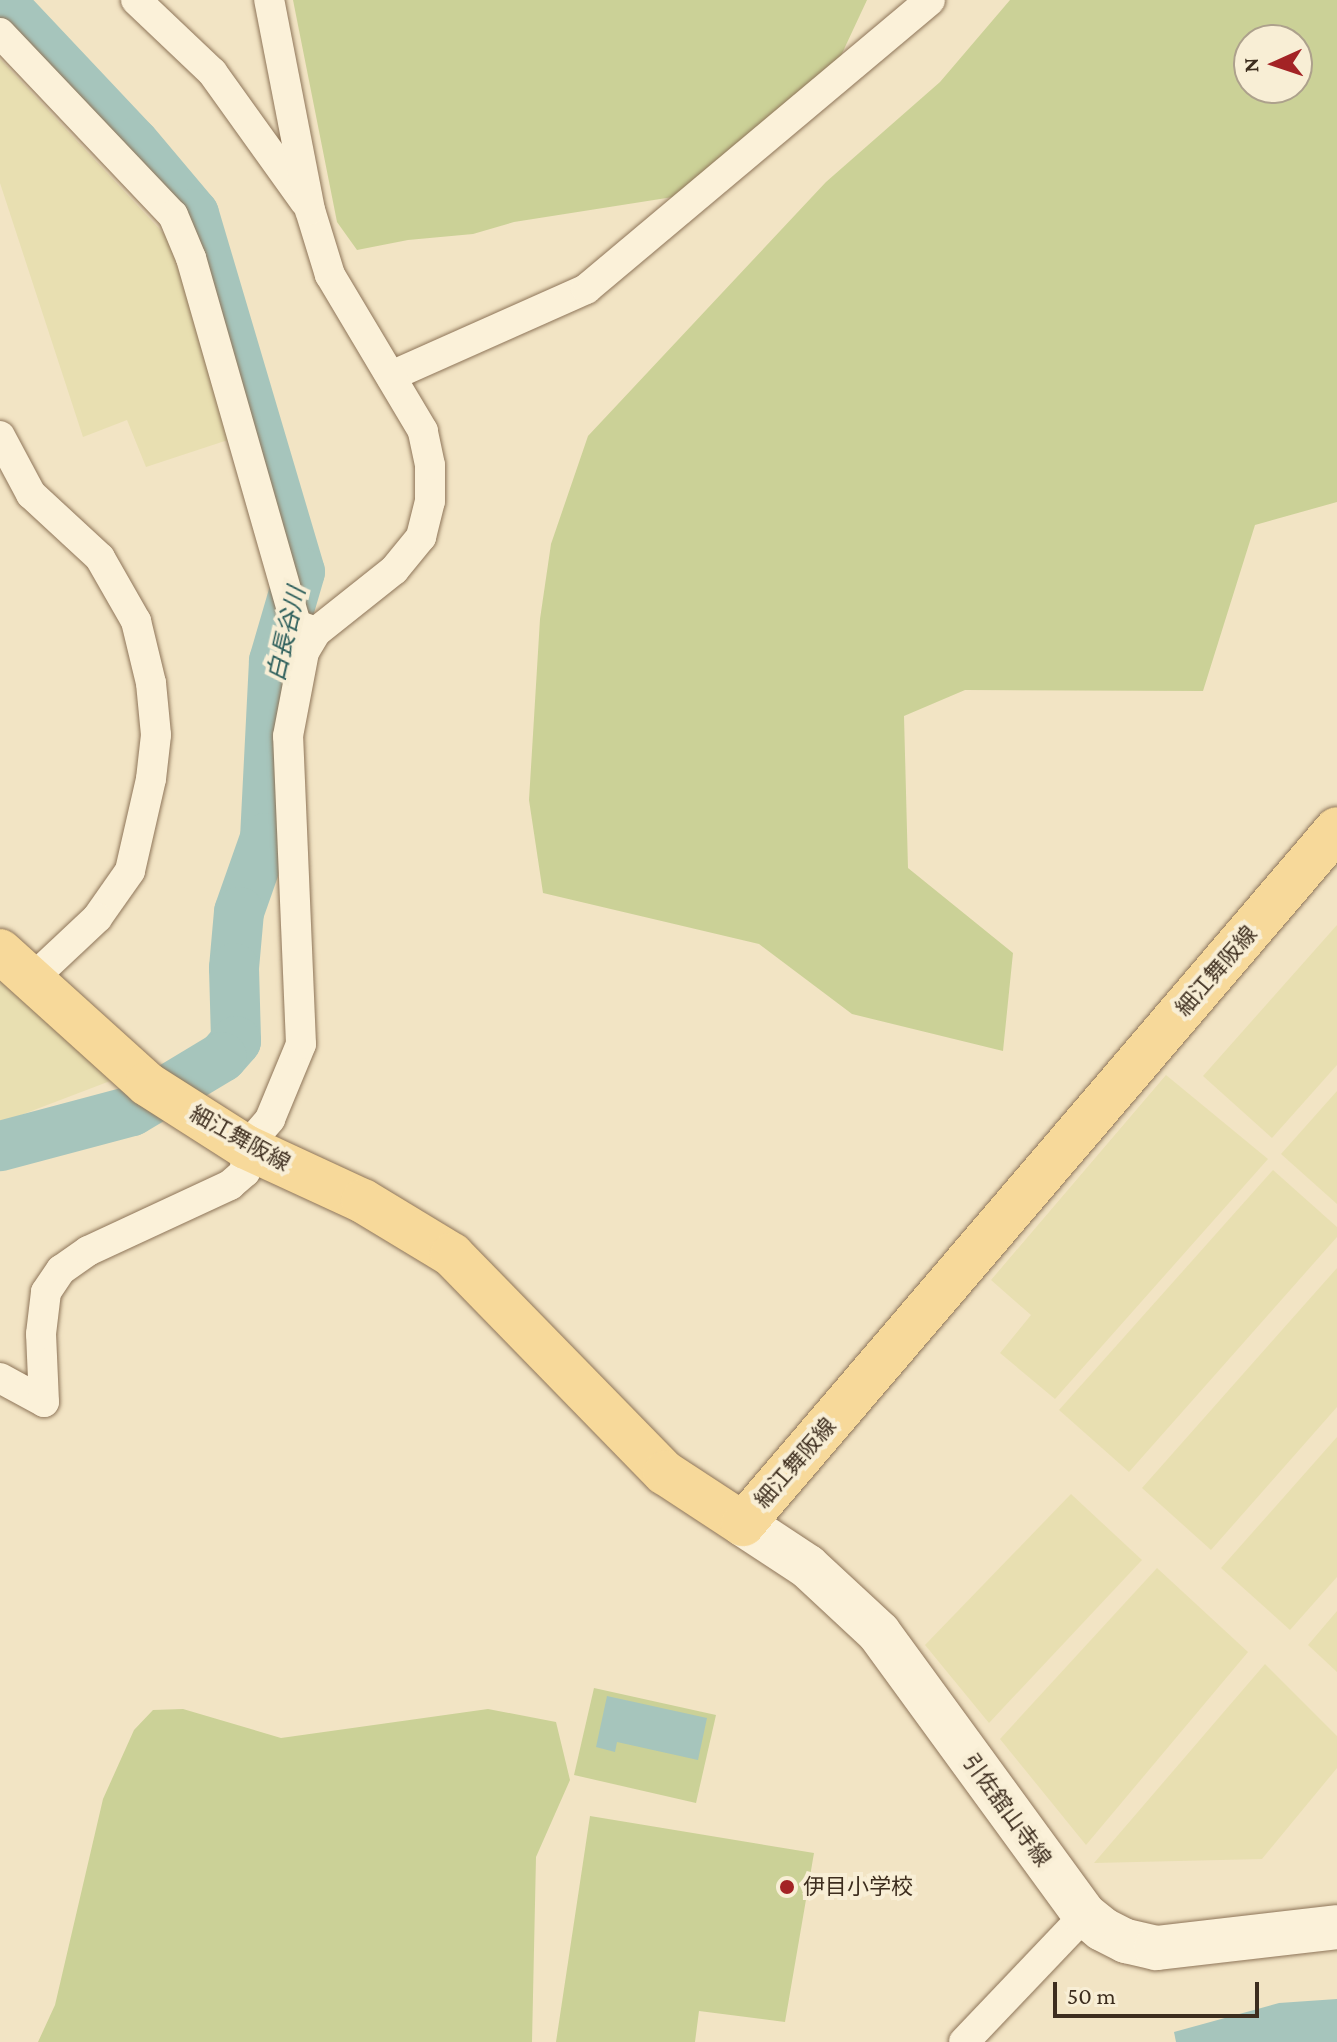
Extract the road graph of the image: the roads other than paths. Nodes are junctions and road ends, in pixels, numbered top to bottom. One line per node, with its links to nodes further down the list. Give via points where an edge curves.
1 (136, 0): 5 (street, via 212,72)
2 (269, 0): 5 (street)
3 (930, 0): 6 (street, via 586,289)
4 (0, 33): 8 (street, via 173,215 191,258 296,625)
5 (310, 210): 6 (street, via 330,275)
6 (391, 376): 8 (street, via 423,431 430,465 430,501 421,537 394,570)
7 (0, 436): 10 (street, via 31,494 100,558 136,621 151,683 156,735 130,871 97,918)
8 (316, 632): 11 (street, via 304,652 288,736 301,1044 270,1119)
9 (1337, 829): 13 (main road, 細江舞阪線)
10 (15, 966): 11 (main road, 細江舞阪線, via 159,1092)
11 (246, 1147): 12 (street, via 245,1172 230,1185 88,1251 61,1270 46,1292 41,1334 44,1402); 13 (main road, 細江舞阪線, via 363,1201 452,1255 665,1473)
12 (0, 1378)
13 (743, 1524): 14 (main road, 引佐舘山寺線, via 807,1566 879,1633)
14 (1085, 1915): 15 (main road, 引佐舘山寺線, via 1126,1941 1156,1948); 16 (street)
15 (1337, 1927)
16 (964, 2042)

